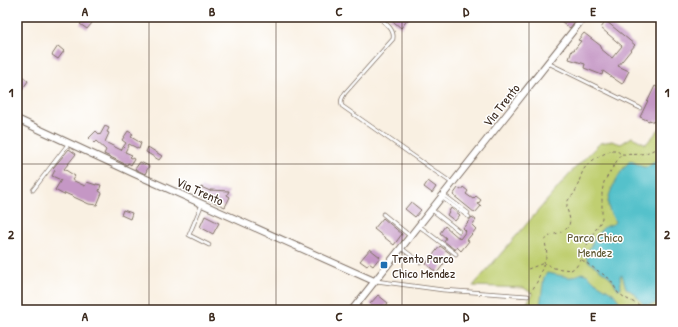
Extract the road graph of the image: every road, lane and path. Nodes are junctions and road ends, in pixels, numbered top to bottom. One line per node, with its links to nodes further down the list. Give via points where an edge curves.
1 (378, 17): 9 (lane, via 390,28 394,34 393,39 345,93 342,106)
2 (584, 17): 3 (street, Via Trento)
3 (548, 63): 4 (lane); 9 (street, Via Trento)
4 (640, 108)
5 (17, 119): 6 (street, Via Trento)
6 (69, 143): 10 (lane); 12 (street, Via Trento)
7 (661, 146): 8 (path, via 648,153)
8 (621, 154): 23 (path, via 604,182 602,218); 25 (path, via 612,150 593,160 584,169 574,194 568,200 569,225 566,230 550,235 544,241 547,254)
9 (452, 183): 11 (street, Via Trento)
10 (33, 190)
11 (442, 196): 13 (street, Via Trento); 14 (lane); 16 (lane)
12 (202, 204): 20 (lane, via 189,235); 27 (street, Via Trento)
13 (431, 210): 17 (street, Via Trento); 18 (lane)
14 (468, 213)
15 (383, 214): 19 (lane)
16 (468, 218)
17 (419, 226): 19 (street, Via Trento); 22 (lane)
18 (459, 231)
19 (410, 236): 21 (street, Via Trento)
20 (209, 245)
21 (401, 248): 24 (lane); 27 (street, Via Trento)
22 (456, 254)
23 (581, 260): 25 (path, via 571,270 554,268); 30 (path, via 610,279 618,293 626,299)
24 (420, 262)
25 (544, 263): 26 (path); 28 (path)
26 (528, 269)
27 (374, 281): 28 (lane, via 443,290); 29 (street, Via Trento)
28 (528, 296)
29 (352, 310)
30 (657, 310)

